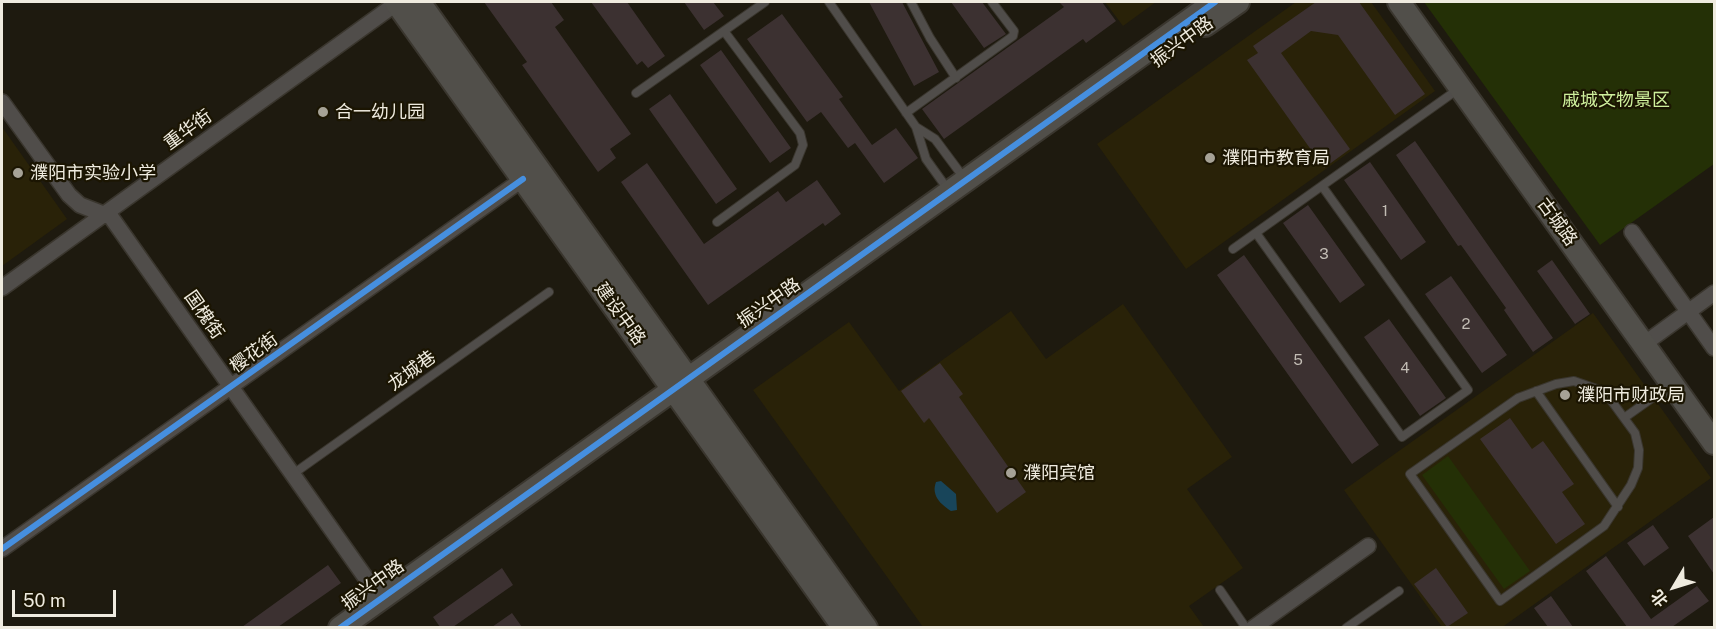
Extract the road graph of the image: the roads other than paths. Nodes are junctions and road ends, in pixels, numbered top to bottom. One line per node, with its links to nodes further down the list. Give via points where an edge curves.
1 (404, 2): 16 (street, 建设中路); 19 (street, 重华街); 32 (street, 建设中路)
2 (765, 2): 9 (lane)
3 (829, 2): 14 (lane)
4 (911, 2): 10 (lane)
5 (992, 2): 10 (lane, via 1014,32)
6 (1215, 2): 18 (street, 振兴中路)
7 (1238, 2): 32 (street, 振兴中路)
8 (1399, 2): 11 (street, 古城路)
9 (724, 31): 12 (lane); 20 (lane, via 800,133 803,145 795,165)
10 (956, 78): 14 (lane)
11 (1460, 87): 17 (lane); 28 (street, 古城路)
12 (636, 93)
13 (2, 102): 19 (street, 国槐街, via 69,195 80,205)
14 (906, 113): 15 (lane)
15 (916, 127): 18 (lane, via 935,139); 18 (lane, via 926,159)
16 (523, 179): 31 (street, 樱花街); 32 (street, 建设中路)
17 (1322, 186): 21 (lane); 21 (lane, via 1468,390 1402,437)
18 (958, 187): 32 (street, 振兴中路)
19 (105, 213): 24 (street, 重华街); 31 (street, 国槐街)
20 (717, 222)
21 (1256, 232): 23 (lane)
22 (1632, 232): 27 (street)
23 (1233, 249)
24 (2, 288)
25 (549, 292): 36 (lane, 龙城巷)
26 (1714, 293): 27 (street)
27 (1689, 312): 28 (street); 29 (street)
28 (1644, 344): 30 (street, 古城路)
29 (1714, 348)
30 (1672, 384): 34 (lane); 35 (street, 古城路)
31 (232, 388): 36 (street, 国槐街); 39 (street, 樱花街)
32 (685, 389): 42 (street, 振兴中路); 44 (street, 振兴中路); 45 (street, 建设中路); 46 (street, 建设中路)
33 (1536, 391): 34 (lane, via 1574,381 1592,386 1605,392); 37 (lane); 37 (lane, via 1518,398 1410,474 1500,600 1604,526)
34 (1624, 418): 37 (lane, via 1635,433 1638,468)
35 (1714, 443)
36 (293, 474): 42 (street, 国槐街)
37 (1618, 507)
38 (1368, 546): 48 (street)
39 (2, 549)
40 (1220, 590): 47 (lane)
41 (1399, 591): 49 (lane)
42 (380, 598): 43 (street, 振兴中路)
43 (340, 627)
44 (364, 627)
45 (844, 627)
46 (866, 627)
47 (1246, 627)
48 (1253, 627)
49 (1346, 627)

